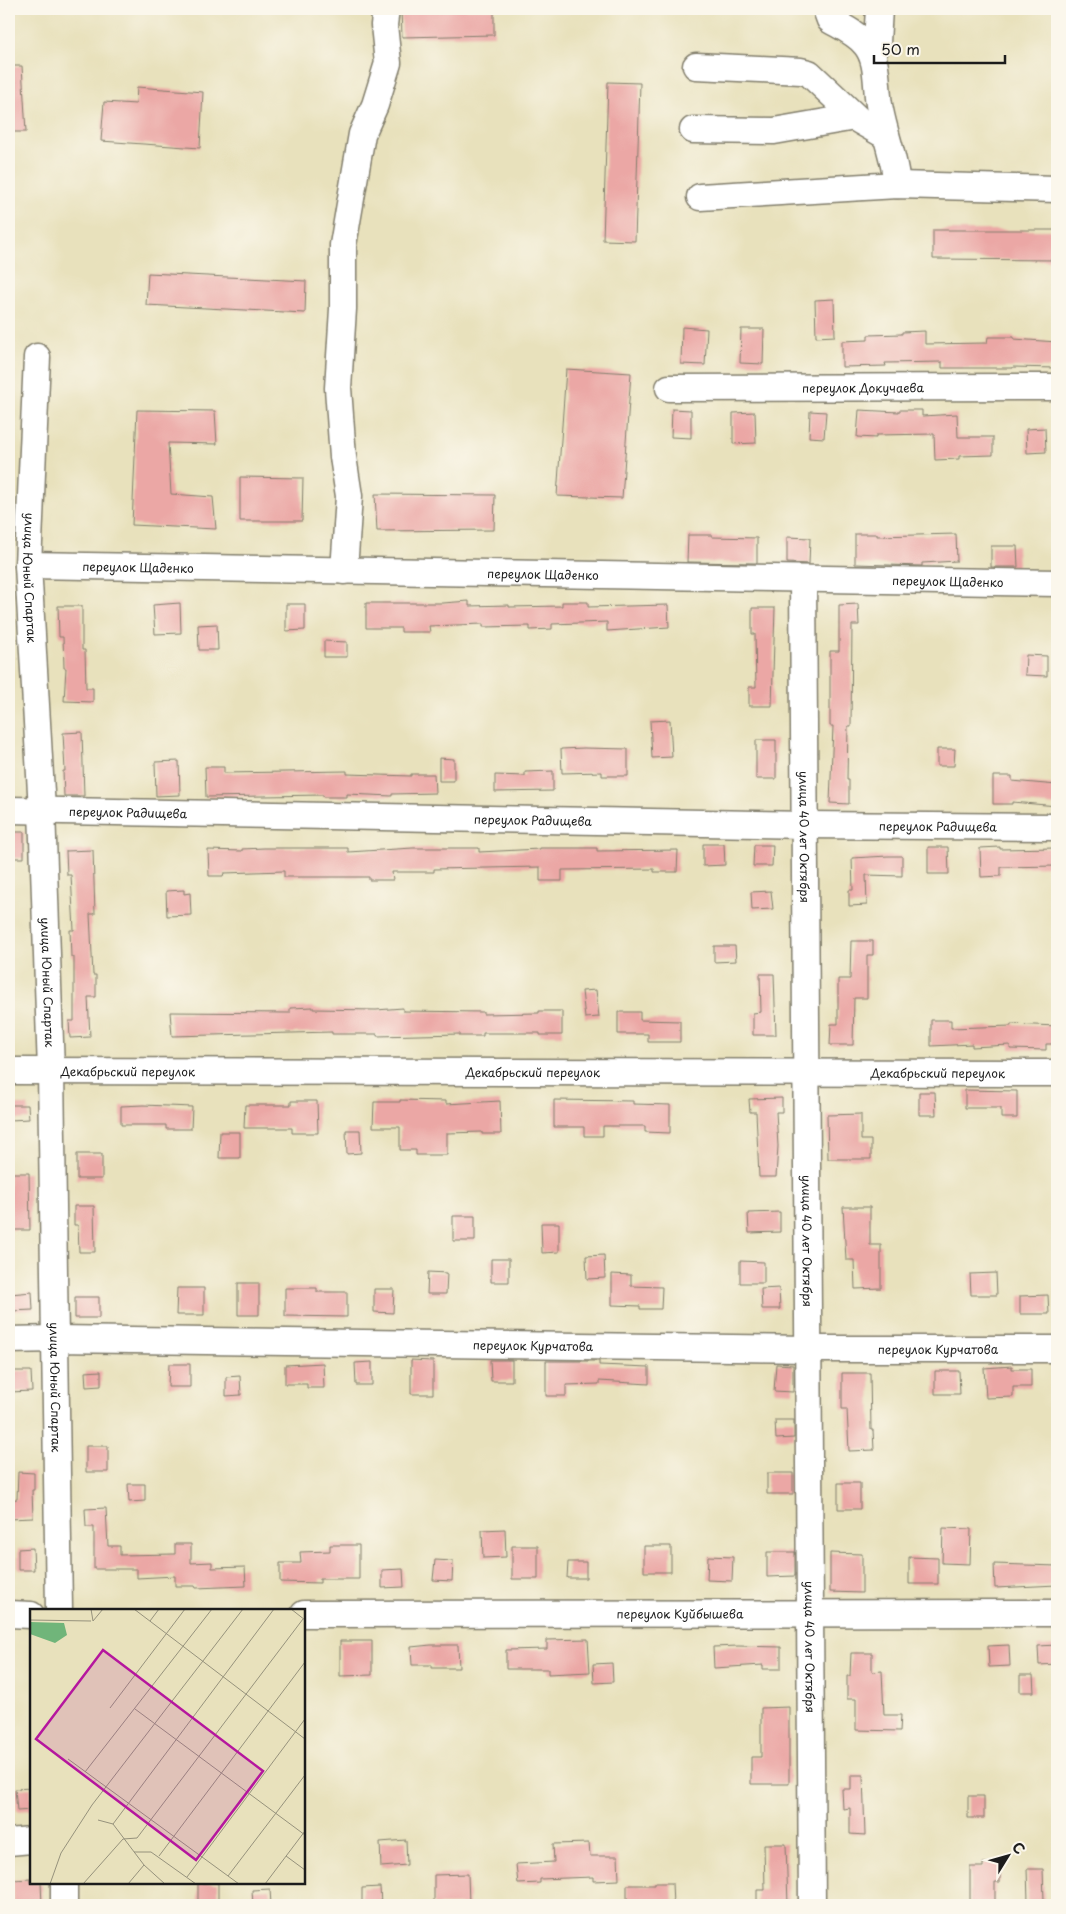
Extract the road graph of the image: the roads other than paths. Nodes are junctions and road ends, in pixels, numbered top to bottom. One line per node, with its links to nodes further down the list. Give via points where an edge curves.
1 (386, 9): 16 (street, via 384,25 388,63 362,134 343,245 338,388 349,496)
2 (826, 9): 4 (street, via 830,20 853,33 866,44)
3 (879, 9): 4 (street, via 877,42)
4 (872, 55): 8 (street)
5 (696, 66): 6 (street, via 809,73)
6 (855, 118): 7 (street, via 774,131); 8 (street)
7 (693, 130)
8 (886, 136): 9 (street)
9 (898, 185): 10 (street); 11 (street)
10 (1057, 189)
11 (700, 197)
12 (37, 357): 15 (street, улица Юный Спартак)
13 (1057, 387): 14 (street, переулок Докучаева)
14 (669, 388)
15 (28, 565): 16 (street, переулок Щаденко); 20 (street, улица Юный Спартак)
16 (344, 571): 17 (street, переулок Щаденко)
17 (803, 579): 18 (street, переулок Щаденко); 21 (street, улица 40 лет Октября)
18 (1057, 583)
19 (9, 810): 20 (street, переулок Радищева)
20 (42, 810): 21 (street, переулок Радищева); 23 (street, улица Юный Спартак)
21 (805, 825): 22 (street, переулок Радищева); 25 (street, улица 40 лет Октября)
22 (1057, 827)
23 (51, 1071): 24 (street, Декабрьский переулок); 25 (street, Декабрьский переулок); 27 (street, улица Юный Спартак)
24 (9, 1072)
25 (806, 1073): 26 (street, Декабрьский переулок); 29 (street, улица 40 лет Октября)
26 (1057, 1073)
27 (56, 1339): 28 (street, переулок Курчатова); 29 (street, переулок Курчатова); 31 (street, улица Юный Спартак)
28 (9, 1340)
29 (808, 1348): 30 (street, переулок Курчатова); 35 (street, улица 40 лет Октября)
30 (1057, 1349)
31 (60, 1609)
32 (1057, 1613): 35 (street, переулок Куйбышева)
33 (9, 1614): 36 (street)
34 (305, 1614): 35 (street, переулок Куйбышева)
35 (810, 1614): 41 (street, улица 40 лет Октября)
36 (30, 1615)
37 (30, 1840): 38 (street)
38 (9, 1842)
39 (64, 1884): 40 (street)
40 (64, 1905)
41 (812, 1905)

